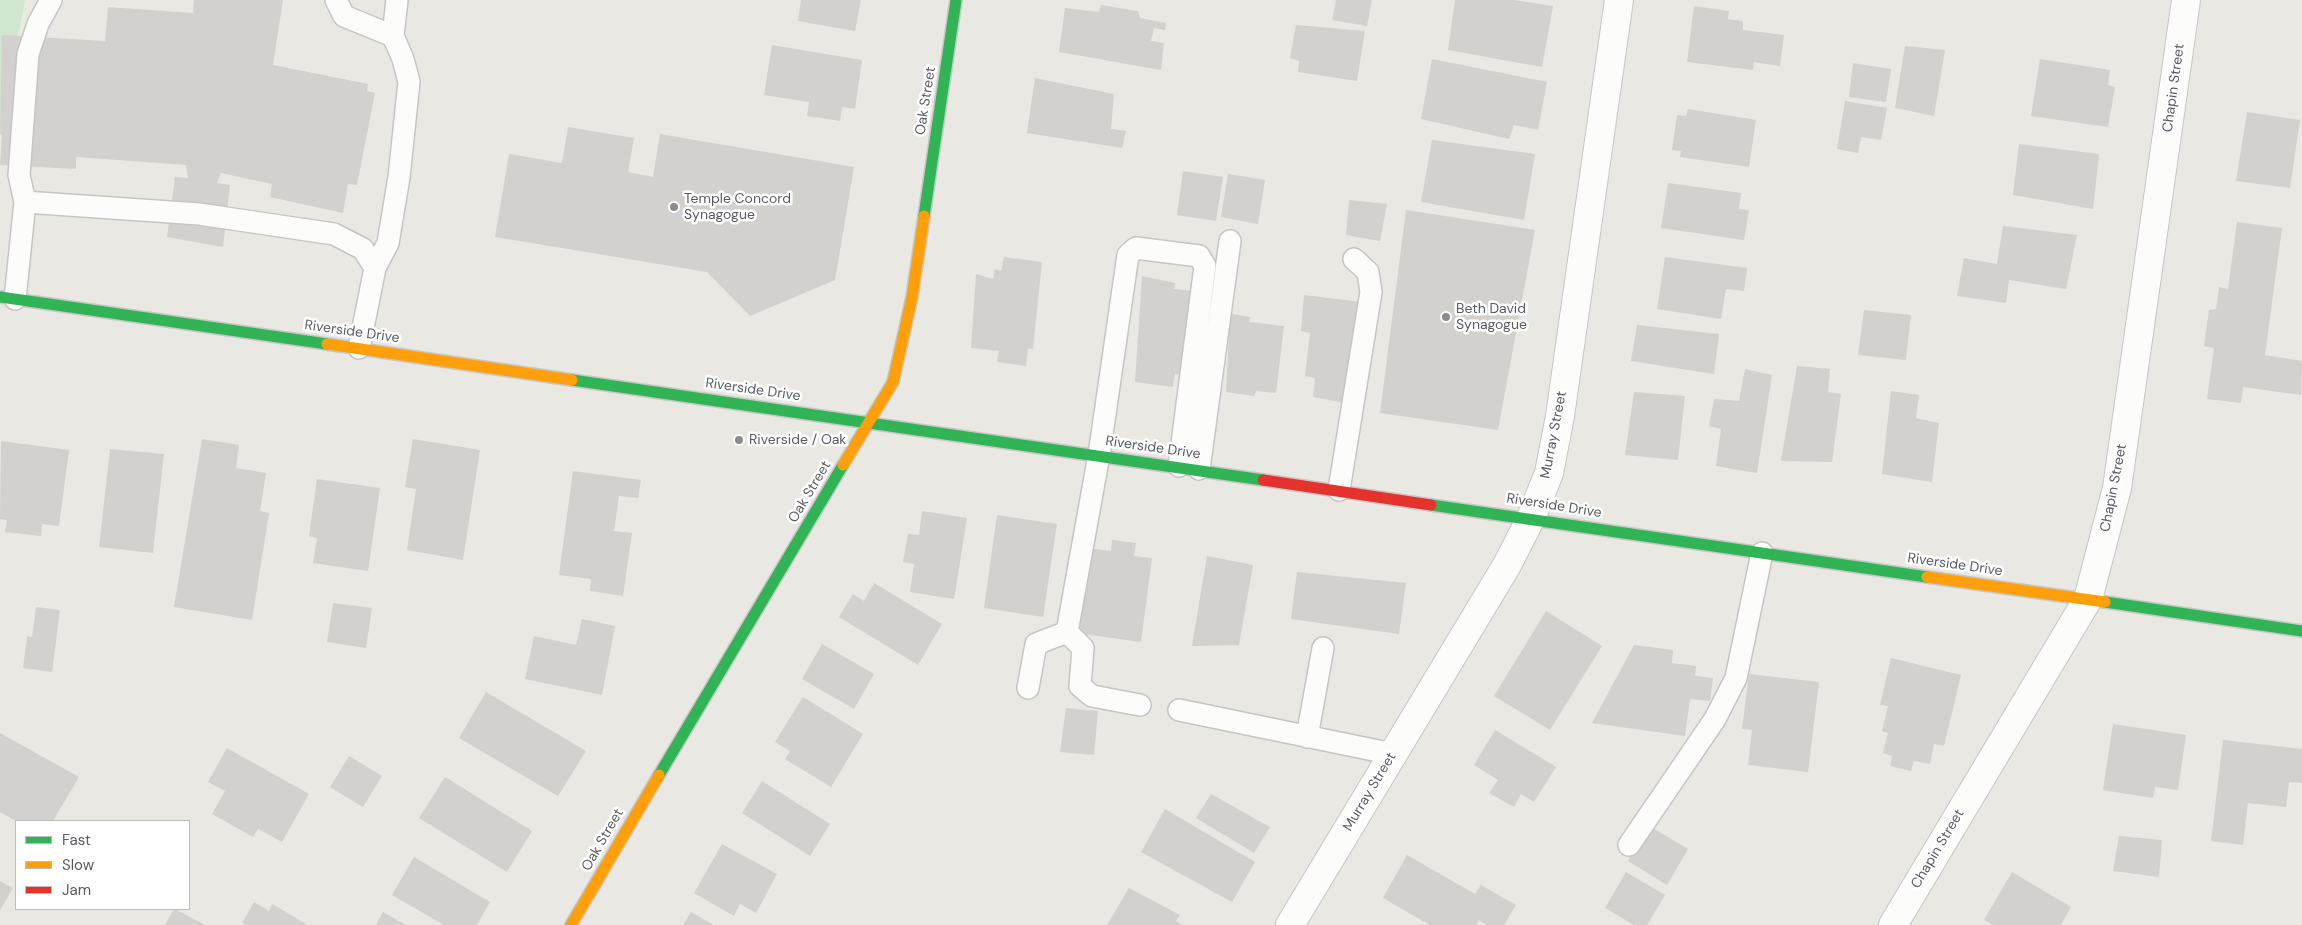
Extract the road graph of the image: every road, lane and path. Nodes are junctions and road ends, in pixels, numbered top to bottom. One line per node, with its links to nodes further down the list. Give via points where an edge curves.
1 (51, 0): 8 (lane, via 38,24 28,54 19,175)
2 (336, 0): 7 (lane, via 344,16)
3 (397, 0): 7 (lane)
4 (956, 0): 14 (main road, Oak Street, via 908,316 893,382)
5 (1619, 0): 18 (street, Murray Street, via 1560,416 1549,474)
6 (2186, 0): 20 (street, Chapin Street, via 2117,488)
7 (393, 36): 11 (lane, via 409,82 388,243)
8 (25, 202): 11 (lane, via 199,214 334,234 362,250); 12 (lane)
9 (1230, 241): 16 (lane)
10 (1354, 259): 17 (lane, via 1368,272 1370,292)
11 (375, 268): 13 (lane)
12 (8, 298): 13 (main road, Riverside Drive)
13 (359, 348): 14 (main road, Riverside Drive)
14 (870, 422): 15 (main road, Riverside Drive); 30 (main road, Oak Street, via 752,615)
15 (1099, 455): 16 (main road, Riverside Drive); 16 (lane, via 1128,255 1136,248 1199,256 1205,266); 22 (lane)
16 (1189, 468): 17 (main road, Riverside Drive)
17 (1339, 490): 18 (main road, Riverside Drive)
18 (1531, 518): 19 (main road, Riverside Drive); 28 (street, Murray Street, via 1507,565)
19 (1762, 553): 20 (main road, Riverside Drive); 29 (lane, via 1736,678 1716,719)
20 (2088, 599): 21 (main road, Riverside Drive); 32 (street, Chapin Street)
21 (2302, 631)
22 (1066, 632): 24 (lane, via 1036,644); 25 (lane, via 1083,648 1080,686 1092,696)
23 (1323, 648): 27 (lane)
24 (1028, 688)
25 (1140, 706)
26 (1178, 710): 27 (lane)
27 (1307, 737): 28 (lane)
28 (1393, 754): 31 (street, Murray Street)
29 (1629, 845)
30 (571, 925)
31 (1290, 925)
32 (1893, 925)

